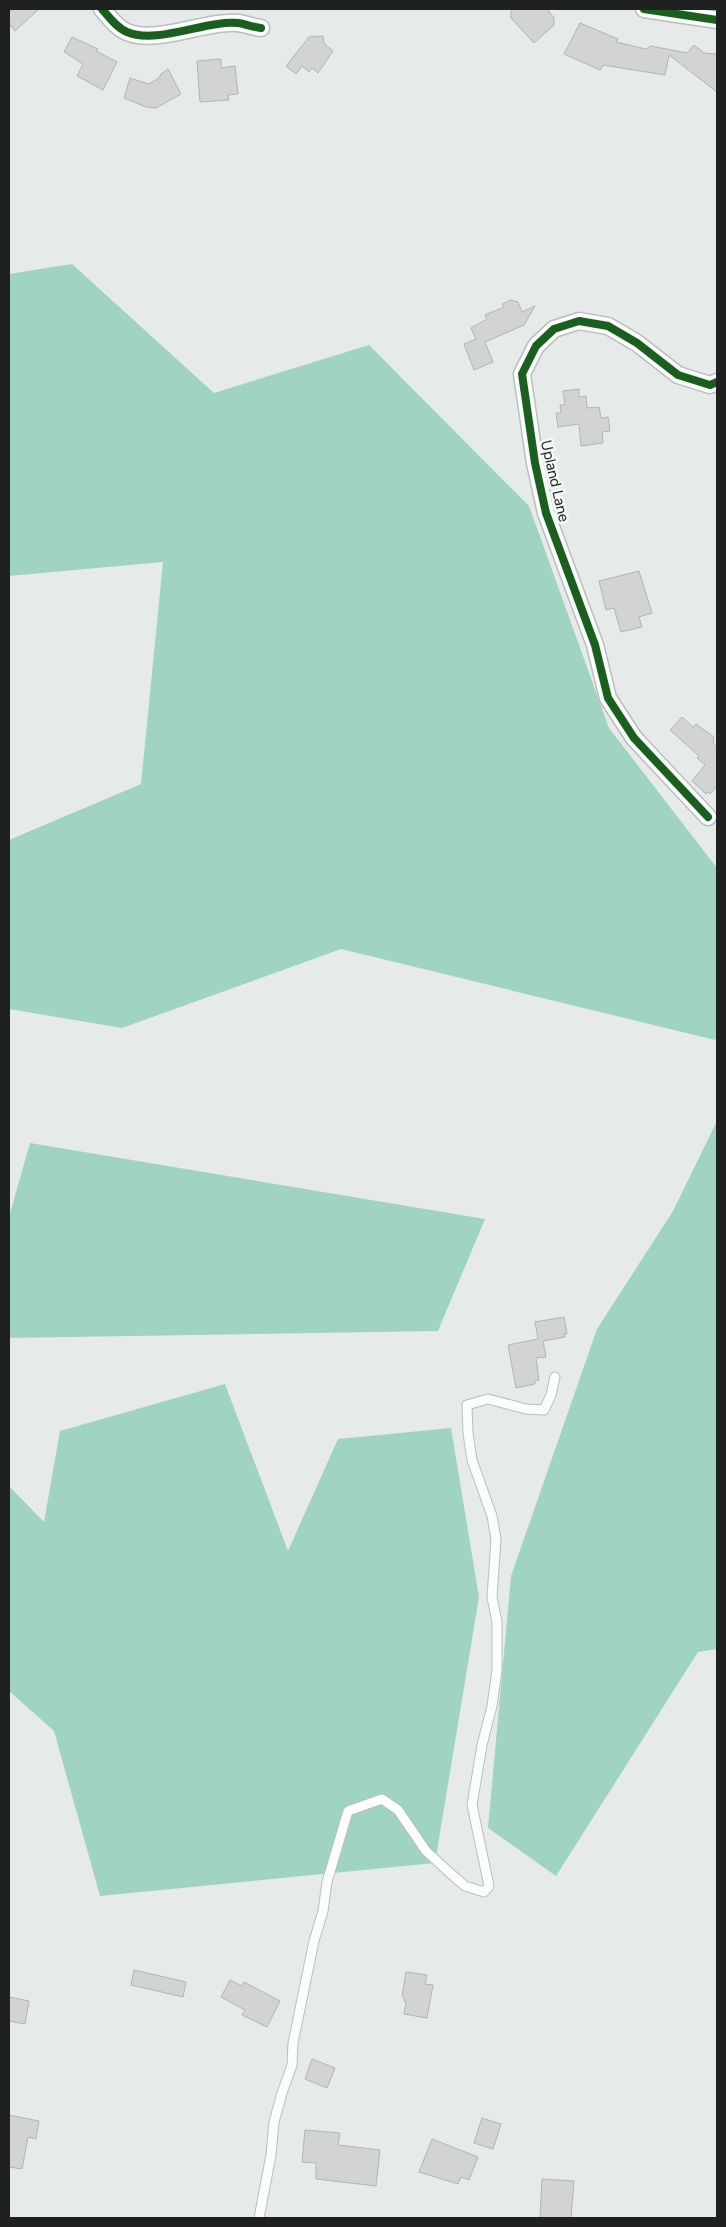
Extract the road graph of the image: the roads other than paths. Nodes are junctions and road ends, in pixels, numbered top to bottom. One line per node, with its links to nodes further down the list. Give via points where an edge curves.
1 (102, 9): 4 (street, via 128,33 154,36 237,23)
2 (644, 9): 3 (street)
3 (717, 20)
4 (261, 28)
5 (717, 382): 6 (street, Upland Lane, via 710,385 678,375 637,343 608,326 579,320 554,329 536,346 522,374 546,513 595,646 608,698 634,738)
6 (708, 817)
7 (555, 1377): 8 (lane, via 544,1410 488,1399 467,1405 472,1460 492,1516 496,1539 492,1597 497,1622 497,1670 472,1805 489,1886 484,1892 465,1886 426,1851 398,1810 382,1799 348,1811 327,1882 295,2035 292,2065 274,2122)
8 (259, 2218)

